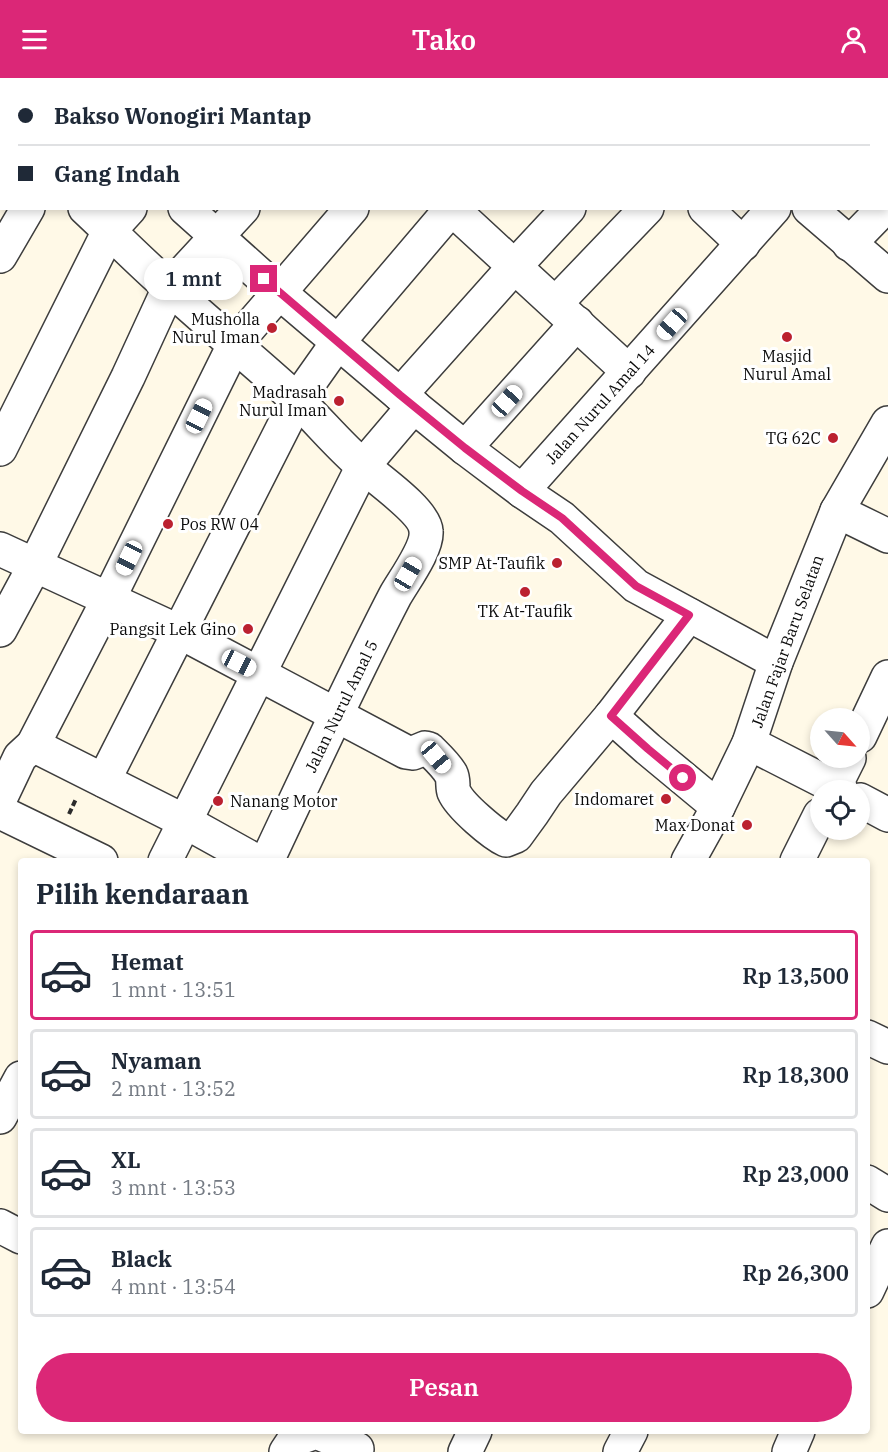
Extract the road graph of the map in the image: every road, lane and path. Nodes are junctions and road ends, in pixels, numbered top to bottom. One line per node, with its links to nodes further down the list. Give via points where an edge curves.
1 (27, 210): 18 (street)
2 (91, 210): 14 (street)
3 (187, 210): 15 (street)
4 (241, 210): 15 (street)
5 (350, 210): 22 (street)
6 (451, 210): 24 (street)
7 (453, 210): 19 (street)
8 (567, 210): 19 (street)
9 (645, 210): 23 (street)
10 (707, 210): 16 (street)
11 (772, 210): 16 (street, Jalan Nurul Amal 14)
12 (811, 210): 17 (street)
13 (882, 210): 17 (street)
14 (120, 220): 21 (street); 31 (street)
15 (216, 237): 21 (street); 22 (street)
16 (743, 244): 26 (street, Jalan Nurul Amal 14)
17 (849, 244): 20 (street)
18 (0, 256)
19 (515, 266): 23 (street); 28 (street)
20 (888, 276)
21 (169, 288): 25 (street); 37 (street)
22 (280, 293): 24 (street); 25 (street)
23 (567, 313): 26 (street); 30 (street)
24 (338, 342): 27 (street); 28 (street)
25 (234, 345): 27 (street); 38 (street)
26 (629, 372): 33 (street, Jalan Nurul Amal 14)
27 (297, 400): 32 (street); 41 (street)
28 (407, 400): 30 (street); 32 (street)
29 (888, 423): 34 (street, Jalan Fajar Baru Selatan)
30 (465, 448): 33 (street)
31 (0, 449)
32 (363, 466): 43 (street); 45 (street, Jalan Nurul Amal 5, via 422,519 425,541)
33 (522, 491): 39 (street, via 562,518 636,586)
34 (837, 511): 35 (street); 42 (street, Jalan Fajar Baru Selatan)
35 (888, 536)
36 (0, 549): 37 (street)
37 (35, 565): 38 (street); 40 (street)
38 (108, 600): 41 (street); 49 (street)
39 (689, 615): 42 (street); 47 (street)
40 (0, 630)
41 (180, 632): 43 (street); 51 (street)
42 (776, 662): 48 (street, Jalan Fajar Baru Selatan)
43 (259, 673): 45 (street); 56 (street)
44 (888, 677): 46 (street)
45 (336, 715): 47 (street, via 410,753 429,749 451,774 458,798 485,826 506,840 516,836 546,793); 62 (street, Jalan Nurul Amal 5)
46 (870, 715)
47 (611, 716): 53 (street)
48 (750, 743): 50 (street); 53 (street, Jalan Fajar Baru Selatan)
49 (33, 745): 51 (street); 52 (street, via 20,757)
50 (810, 780)
51 (105, 781): 56 (street); 57 (path, via 78,793)
52 (0, 804): 57 (street)
53 (718, 807): 63 (street, Jalan Fajar Baru Selatan)
54 (870, 809): 55 (street)
55 (888, 815)
56 (184, 821): 60 (street); 61 (street)
57 (58, 839): 59 (street)
58 (810, 840): 64 (street)
59 (95, 858)
60 (166, 858)
61 (251, 858)
62 (268, 858)
63 (690, 858)
64 (799, 858)
65 (870, 1038): 66 (street)
66 (888, 1047)
67 (18, 1083): 68 (street)
68 (0, 1116)
69 (870, 1184): 70 (street)
70 (888, 1195)
71 (0, 1226): 72 (street)
72 (18, 1235)
73 (888, 1246): 74 (street)
74 (873, 1289)
75 (310, 1434): 81 (street, via 294,1440)
76 (323, 1434): 80 (street)
77 (474, 1434): 82 (street)
78 (629, 1434): 83 (street)
79 (797, 1434): 84 (street)
80 (360, 1444)
81 (286, 1452)
82 (465, 1452)
83 (620, 1452)
84 (789, 1452)

